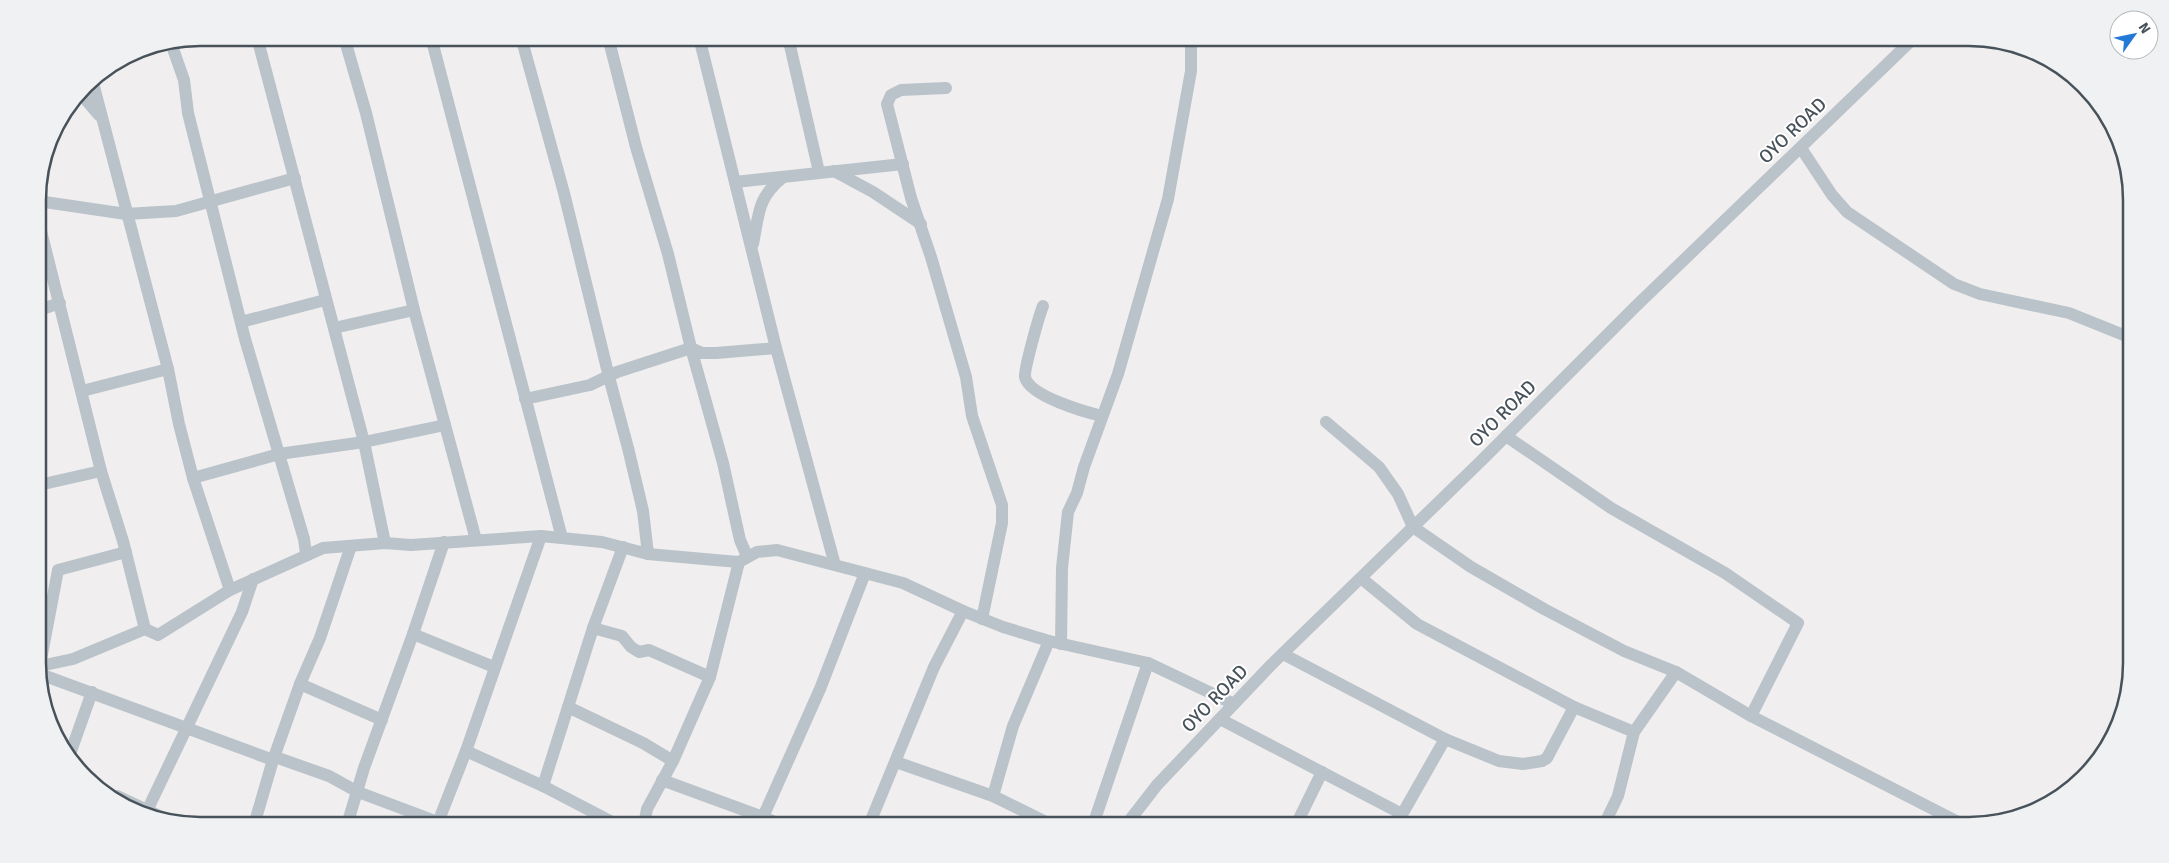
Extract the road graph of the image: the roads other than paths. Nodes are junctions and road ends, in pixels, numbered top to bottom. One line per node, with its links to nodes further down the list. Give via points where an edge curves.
1 (258, 46): 19 (street)
2 (346, 46): 32 (street)
3 (433, 46): 41 (street)
4 (523, 46): 39 (street, via 564,193)
5 (610, 46): 36 (street, via 668,254)
6 (701, 46): 21 (street)
7 (790, 46): 18 (street)
8 (1191, 46): 42 (street, via 1191,71 1168,199 1131,330)
9 (1907, 46): 15 (street, OYO ROAD)
10 (173, 49): 23 (street, via 184,80 188,114)
11 (946, 88): 16 (street, via 901,90 891,95 887,104)
12 (94, 89): 14 (street)
13 (85, 98): 14 (street)
14 (102, 118): 24 (street)
15 (1801, 148): 35 (street, via 1847,212 1954,284 1980,294 2069,313); 45 (street, OYO ROAD)
16 (903, 164): 17 (street); 25 (street)
17 (834, 171): 18 (street); 25 (street)
18 (819, 172): 20 (street)
19 (295, 178): 23 (street); 28 (street)
20 (782, 178): 21 (street); 26 (street, via 769,188 758,215)
21 (736, 182): 26 (street)
22 (47, 202): 24 (street)
23 (210, 202): 24 (street, via 176,211); 33 (street)
24 (126, 214): 38 (street)
25 (921, 224): 69 (street, via 966,377 972,416 1002,505 1002,523)
26 (752, 249): 37 (street)
27 (47, 259): 29 (street)
28 (325, 300): 33 (street); 34 (street)
29 (60, 303): 31 (street); 40 (street)
30 (1043, 306): 42 (street, via 1025,378 1032,387 1058,402)
31 (47, 307)
32 (414, 310): 34 (street); 44 (street)
33 (241, 322): 47 (street)
34 (334, 328): 46 (street)
35 (2123, 335)
36 (690, 348): 37 (street, via 702,353); 39 (street); 62 (street, via 723,463)
37 (776, 348): 63 (street)
38 (168, 369): 40 (street); 49 (street)
39 (609, 377): 41 (street, via 568,391); 61 (street, via 643,512)
40 (82, 391): 48 (street)
41 (525, 399): 53 (street)
42 (1102, 416): 74 (street, via 1068,512)
43 (1326, 422): 51 (street, via 1379,466)
44 (445, 425): 46 (street); 54 (street)
45 (1506, 436): 51 (street, OYO ROAD); 87 (street, via 1611,508 1725,573 1798,623)
46 (364, 442): 47 (street); 56 (street)
47 (278, 454): 49 (street); 60 (street)
48 (101, 471): 50 (street); 59 (street)
49 (193, 478): 67 (street)
50 (46, 484)
51 (1414, 526): 66 (street, OYO ROAD); 79 (street, via 1472,567 1544,609 1624,651)
52 (540, 536): 53 (street); 54 (street); 78 (street)
53 (562, 538): 58 (street)
54 (476, 540): 55 (street)
55 (444, 542): 56 (street); 73 (street)
56 (385, 543): 57 (street)
57 (351, 546): 60 (street, via 322,548); 82 (street, via 320,638)
58 (623, 547): 61 (street); 70 (street)
59 (126, 552): 71 (street); 72 (street, via 58,570)
60 (306, 554): 65 (street)
61 (648, 554): 62 (street)
62 (743, 559): 63 (street, via 757,552 777,550); 81 (street)
63 (835, 565): 64 (street)
64 (865, 573): 68 (street, via 903,584); 104 (street, via 820,689)
65 (253, 578): 67 (street); 90 (street, via 242,612)
66 (1360, 578): 75 (street, OYO ROAD); 85 (street, via 1417,624)
67 (230, 590): 71 (street, via 158,635)
68 (963, 611): 69 (street); 97 (street, via 934,667)
69 (982, 619): 74 (street)
70 (593, 628): 81 (street, via 622,636 639,652 649,650); 86 (street)
71 (145, 629): 77 (street, via 73,659)
72 (46, 634)
73 (414, 634): 78 (street); 89 (street)
74 (1055, 643): 76 (street); 102 (street, via 1013,726)
75 (1283, 654): 84 (street, OYO ROAD); 92 (street)
76 (1148, 663): 84 (street); 105 (street)
77 (46, 665)
78 (494, 667): 94 (street)
79 (1676, 672): 87 (street); 91 (street)
80 (47, 677): 83 (street)
81 (710, 677): 96 (street)
82 (300, 684): 89 (street); 95 (street)
83 (92, 692): 90 (street); 93 (street)
84 (1234, 704): 88 (street, OYO ROAD)
85 (1574, 706): 91 (street); 92 (street, via 1542,762 1499,761)
86 (568, 707): 96 (street); 100 (street)
87 (1751, 716): 111 (street)
88 (1220, 719): 98 (street); 106 (street, OYO ROAD, via 1157,785)
89 (382, 720): 101 (street)
90 (186, 728): 95 (street); 103 (street)
91 (1634, 732): 110 (street, via 1618,796)
92 (1445, 739): 109 (street)
93 (72, 748)
94 (466, 751): 100 (street); 115 (street)
95 (273, 760): 101 (street, via 278,758 329,776); 112 (street)
96 (673, 761): 99 (street)
97 (896, 762): 102 (street); 118 (street)
98 (1322, 772): 107 (street); 108 (street)
99 (662, 780): 104 (street); 117 (street)
100 (543, 786): 116 (street)
101 (358, 792): 113 (street); 114 (street)
102 (993, 796): 119 (street)
103 (148, 808)
104 (763, 816)
105 (1096, 816)
106 (1134, 816)
107 (1300, 816)
108 (1393, 816)
109 (1401, 816)
110 (1608, 816)
111 (1946, 816)
112 (257, 817)
113 (351, 817)
114 (419, 817)
115 (440, 817)
116 (602, 817)
117 (646, 817)
118 (873, 817)
119 (1035, 817)

